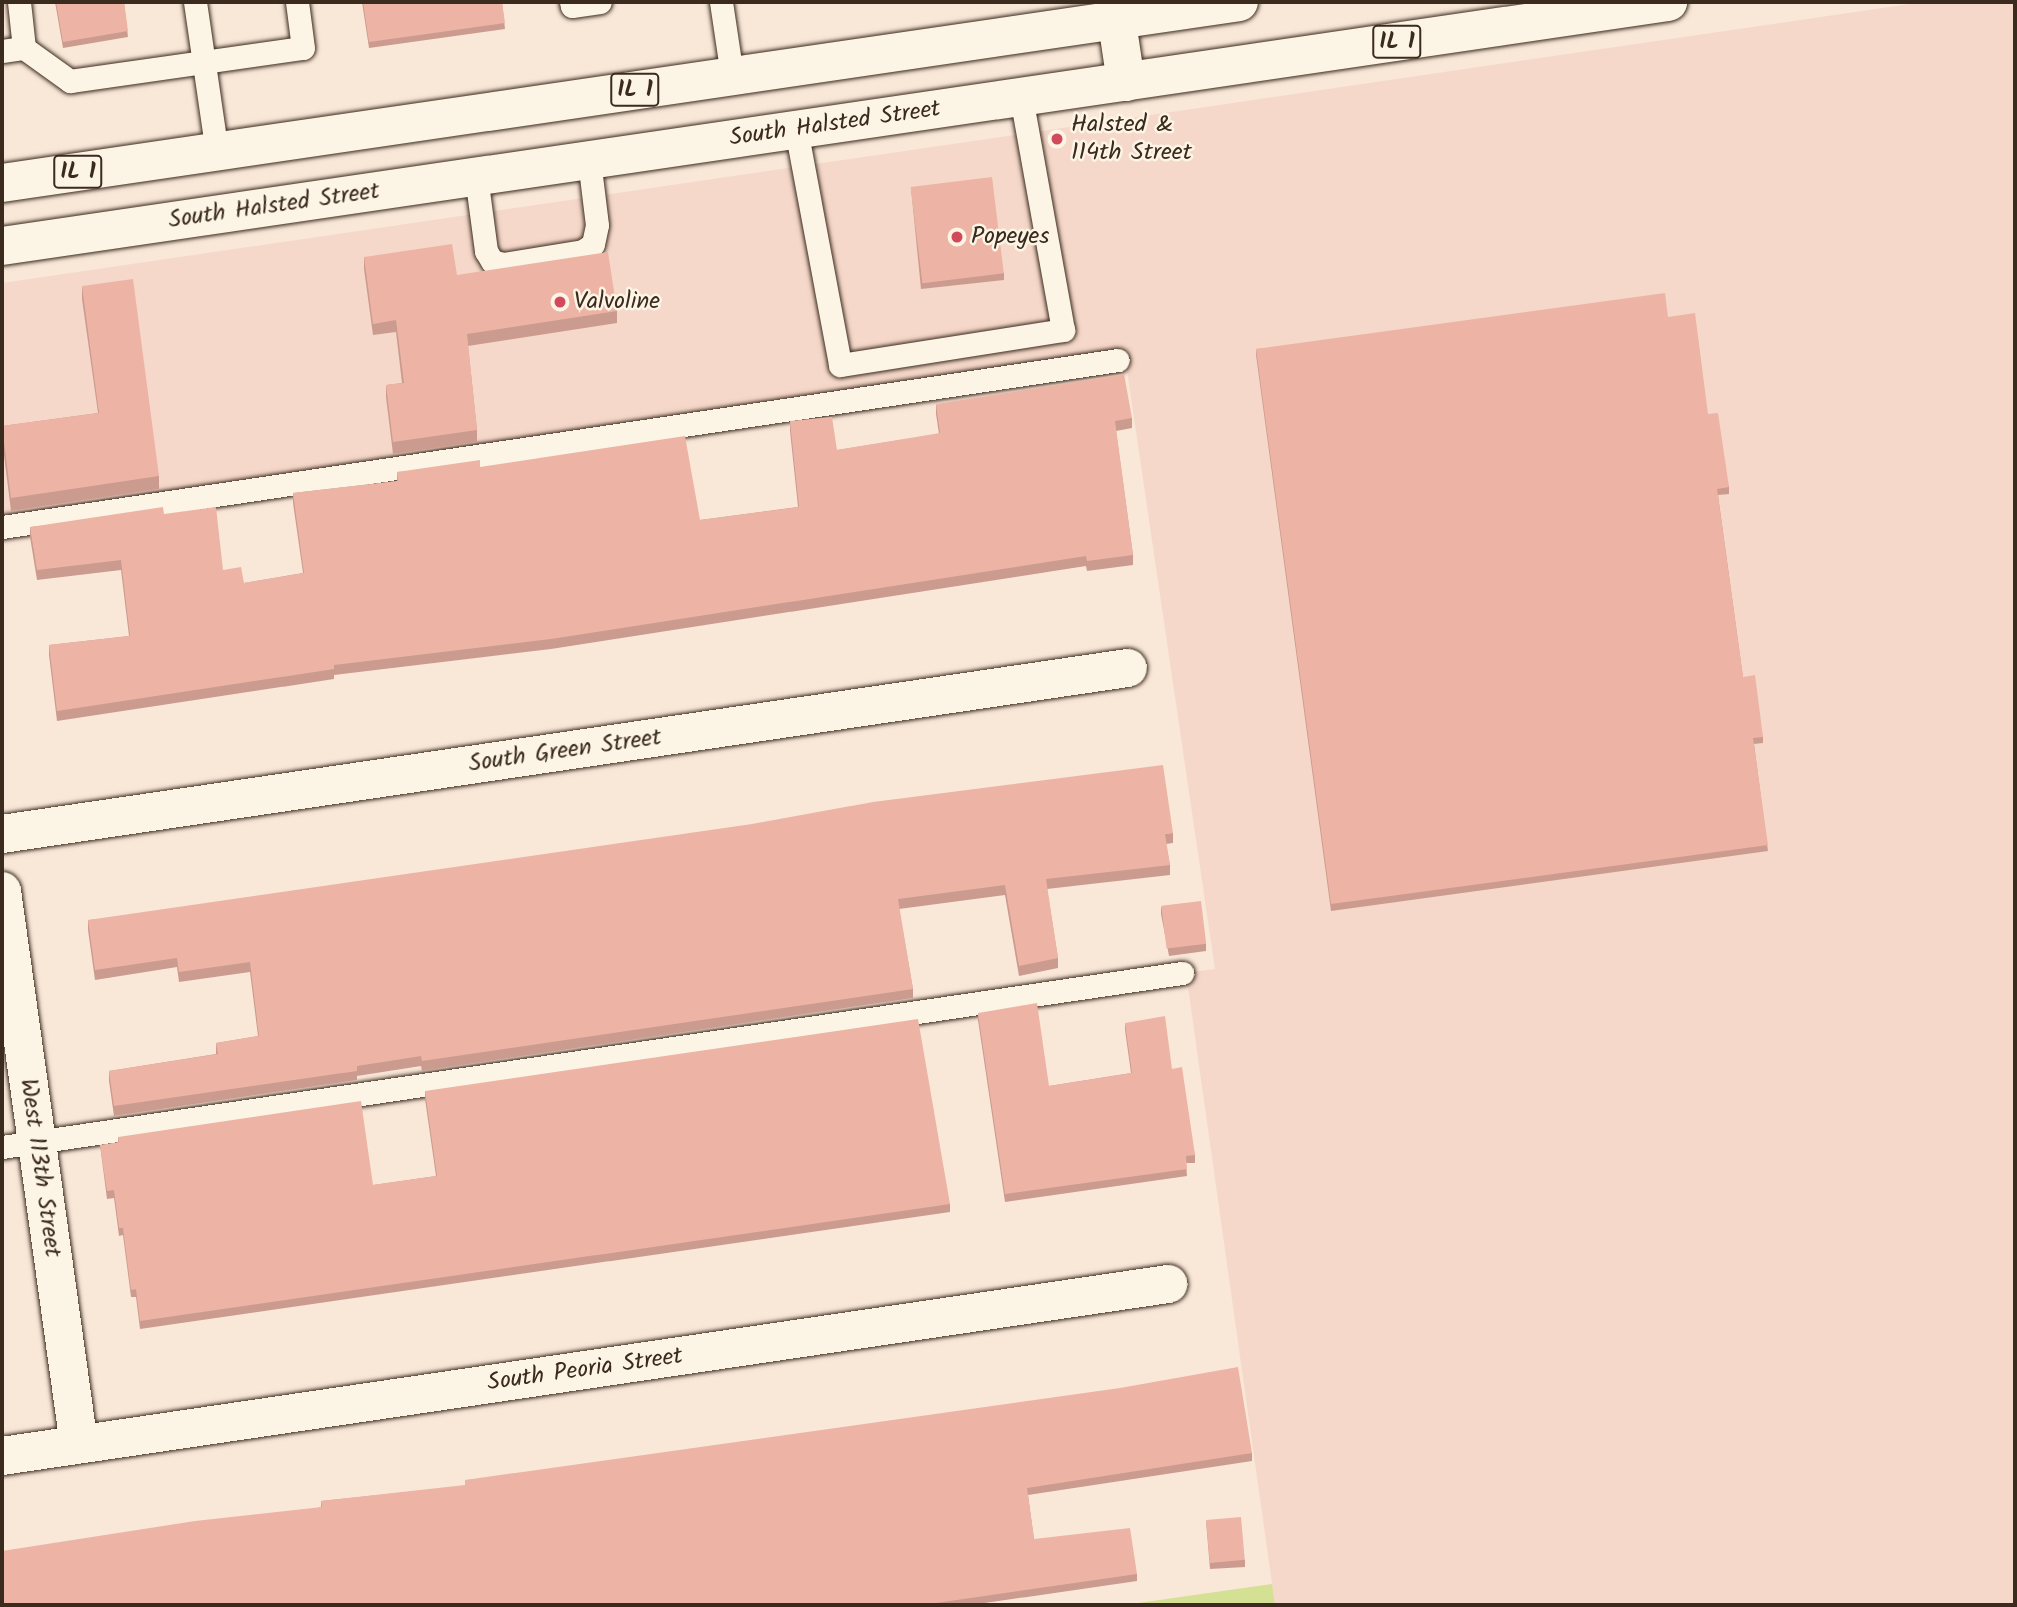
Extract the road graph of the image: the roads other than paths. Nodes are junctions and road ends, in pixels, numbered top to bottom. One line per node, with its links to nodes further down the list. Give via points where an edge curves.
1 (19, 2): 10 (lane)
2 (195, 2): 11 (lane)
3 (297, 2): 11 (lane, via 303,48)
4 (571, 2): 5 (lane, via 572,6)
5 (600, 2)
6 (721, 2): 12 (lane)
7 (1239, 2): 9 (main road, IL 1)
8 (1668, 2): 13 (main road, South Halsted Street / IL 1)
9 (1115, 11): 12 (main road, IL 1); 13 (main road)
10 (13, 49): 11 (lane, via 70,80)
11 (204, 62): 16 (lane)
12 (732, 76): 16 (main road, IL 1)
13 (1126, 82): 14 (main road, South Halsted Street / IL 1)
14 (1021, 97): 15 (main road, South Halsted Street / IL 1); 15 (lane, via 1063,330 840,365)
15 (796, 129): 17 (main road, South Halsted Street / IL 1)
16 (218, 152): 19 (main road, IL 1)
17 (589, 160): 18 (main road, South Halsted Street / IL 1); 18 (lane, via 597,225 593,244 583,251 503,264 492,261 486,251)
18 (475, 176): 20 (main road, South Halsted Street / IL 1)
19 (2, 183)
20 (2, 246)
21 (1118, 359): 22 (lane)
22 (2, 527)
23 (1128, 668): 24 (main road, South Green Street)
24 (2, 834)
25 (2, 891): 27 (main road, West 113th Street)
26 (1182, 974): 27 (lane)
27 (19, 1144): 29 (main road, West 113th Street)
28 (1168, 1284): 29 (main road, South Peoria Street)
29 (79, 1445): 30 (main road, South Peoria Street)
30 (2, 1457)

